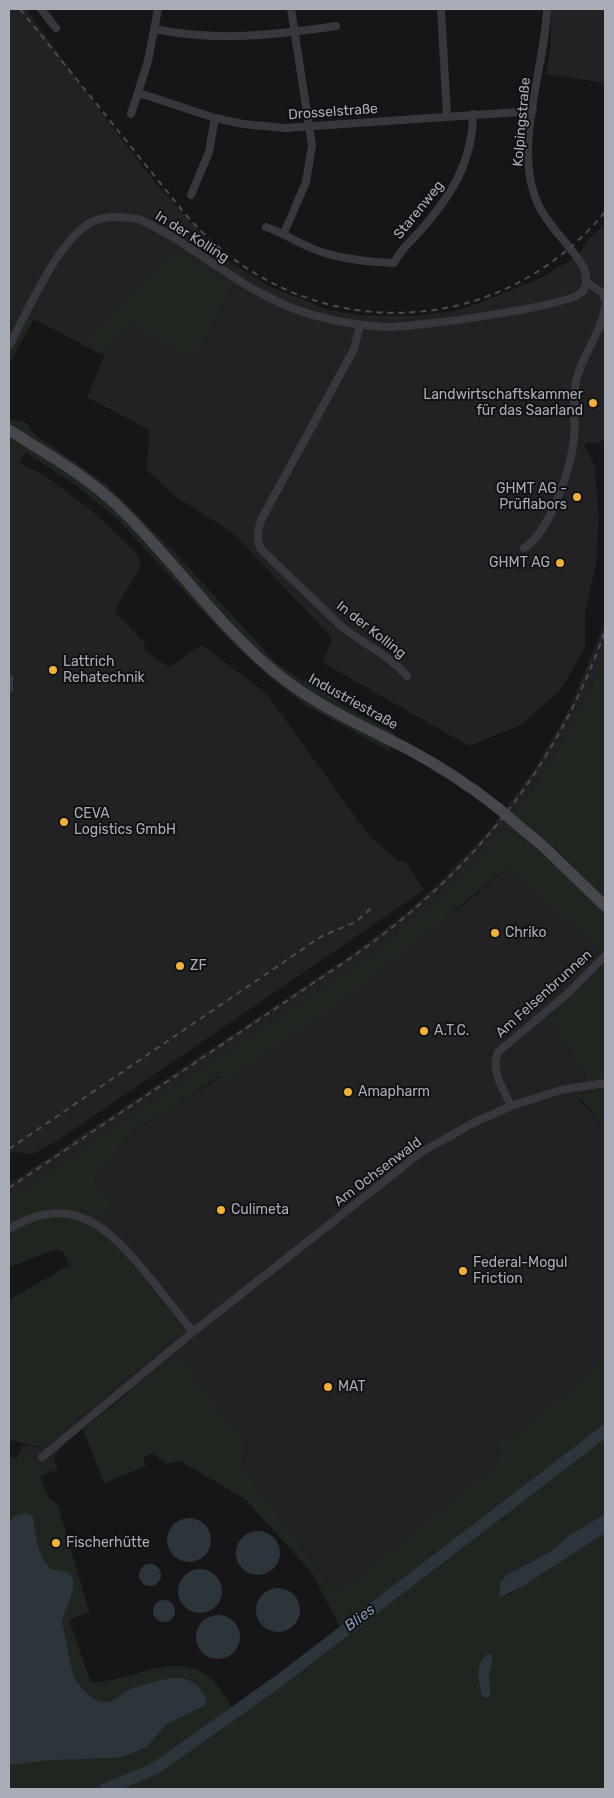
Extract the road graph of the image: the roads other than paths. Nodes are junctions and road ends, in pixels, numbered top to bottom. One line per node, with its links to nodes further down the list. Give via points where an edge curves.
1 (158, 9): 8 (street)
2 (291, 9): 9 (street)
3 (441, 9): 14 (street)
4 (547, 9): 11 (street, Kolpingstraße)
5 (43, 10): 7 (street)
6 (336, 26): 9 (street)
7 (56, 28)
8 (155, 29): 9 (street, via 228,37); 10 (street)
9 (294, 32): 16 (street)
10 (139, 93): 12 (street); 15 (street, Drosselstraße)
11 (533, 111): 13 (street, Drosselstraße); 20 (street, Kolpingstraße, via 528,159 533,191 549,220 578,256 587,276)
12 (131, 114)
13 (473, 114): 14 (street, Drosselstraße); 19 (street, Starenweg, via 468,156 456,184 394,263 335,256 306,246)
14 (447, 116): 16 (street, Drosselstraße)
15 (215, 118): 16 (street, Drosselstraße, via 262,127); 17 (street, via 209,152)
16 (311, 128): 19 (street, via 312,145 306,182)
17 (190, 195)
18 (266, 227): 19 (street)
19 (284, 233)
20 (586, 282): 21 (street, via 603,293); 23 (street, In der Kolling, via 585,288 577,295 543,304 422,326)
21 (605, 300)
22 (605, 307): 26 (street, via 602,324 576,382 574,433 568,466 543,528)
23 (360, 325): 24 (street, In der Kolling, via 293,308 240,282 152,225 139,219 116,217 92,222 64,246); 27 (street, In der Kolling, via 354,349 262,520 257,533 258,542 261,549 341,626 389,657)
24 (9, 346)
25 (9, 430): 30 (street, Industriestraße, bridge, via 89,482 125,513 227,626 276,673 331,710 455,776 544,847)
26 (524, 548)
27 (406, 676)
28 (9, 678): 29 (street)
29 (9, 689)
30 (605, 906)
31 (605, 956): 33 (street, Am Felsenbrunnen, via 568,994 498,1052 495,1073)
32 (605, 1083): 33 (street, Am Ochsenwald, via 561,1090)
33 (510, 1106): 35 (street, Am Ochsenwald, via 420,1153)
34 (9, 1229): 35 (street, via 47,1213 70,1214 100,1225 116,1239)
35 (193, 1332): 36 (street, Am Ochsenwald)
36 (42, 1457)

